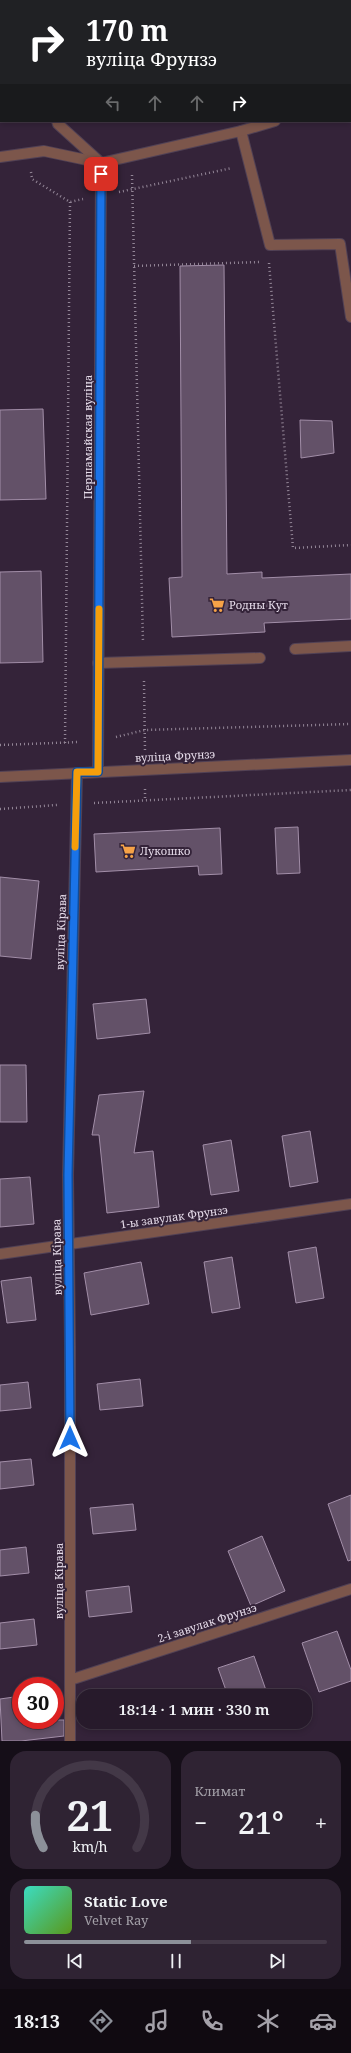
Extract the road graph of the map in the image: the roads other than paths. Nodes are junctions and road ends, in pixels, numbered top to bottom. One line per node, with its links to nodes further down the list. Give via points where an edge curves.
1 (57, 122): 5 (street)
2 (272, 122): 3 (street)
3 (242, 131): 5 (street); 6 (street, via 270,245 340,244)
4 (0, 157): 5 (street, via 44,151)
5 (101, 163): 10 (street, Першамайская вуліца)
6 (351, 317)
7 (351, 646): 8 (street)
8 (295, 649)
9 (260, 658): 10 (street)
10 (98, 663): 13 (street, Першамайская вуліца)
11 (351, 760): 13 (street, вуліца Фрунзэ)
12 (77, 772): 13 (street, вуліца Фрунзэ); 14 (street, вуліца Фрунзэ); 16 (street, вуліца Кірава, via 70,1036)
13 (98, 772)
14 (0, 777)
15 (351, 1204): 16 (street, 1-ы завулак Фрунзэ)
16 (69, 1244): 17 (street, 1-ы завулак Фрунзэ); 19 (street, вуліца Кірава)
17 (0, 1254)
18 (351, 1589): 19 (street, 2-і завулак Фрунзэ)
19 (70, 1680): 20 (street, вуліца Кірава)
20 (70, 1741)

